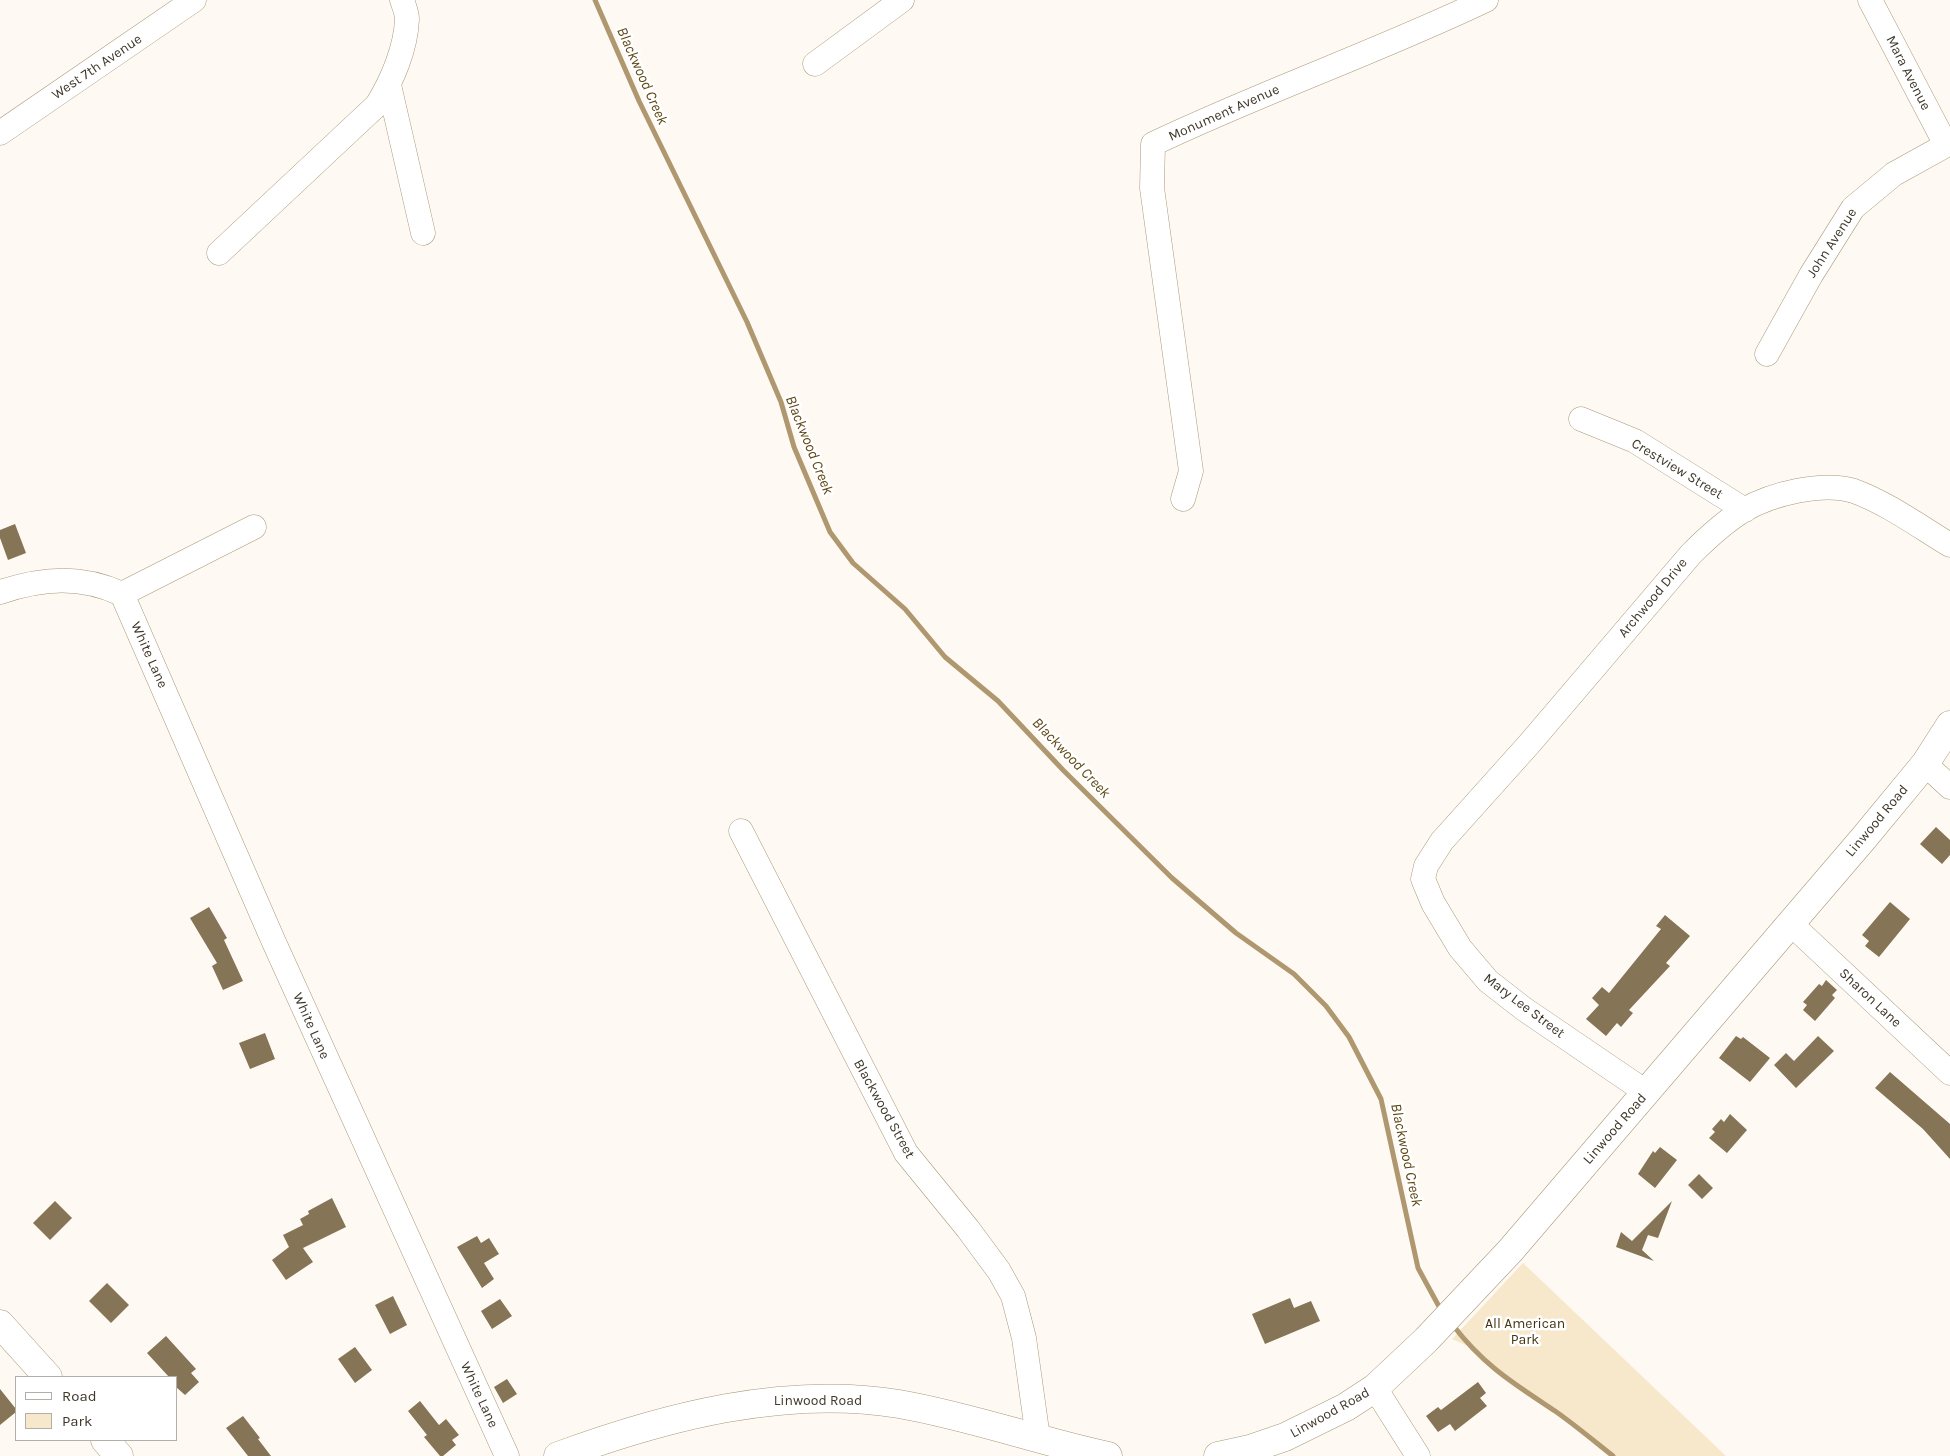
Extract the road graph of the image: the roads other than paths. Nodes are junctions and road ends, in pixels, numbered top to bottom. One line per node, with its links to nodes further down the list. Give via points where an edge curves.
1 (194, 0): 8 (street, West 7th Avenue)
2 (402, 0): 7 (street, via 407,18)
3 (902, 0): 6 (street)
4 (1486, 0): 14 (street, Monument Avenue, via 1432,26 1209,117 1153,144 1152,188 1191,471)
5 (1870, 0): 9 (street, Mara Avenue)
6 (815, 64)
7 (394, 74): 10 (street); 11 (street, via 377,105)
8 (0, 133)
9 (1948, 144): 12 (street, John Avenue, via 1894,174 1854,208 1811,275)
10 (423, 233)
11 (219, 253)
12 (1767, 354)
13 (1581, 419): 15 (street, Crestview Street, via 1635,441)
14 (1183, 499)
15 (1745, 510): 17 (street, Archwood Drive, via 1785,494 1808,489 1829,487 1853,491); 24 (street, Archwood Drive, via 1714,532 1691,554 1442,841)
16 (254, 527): 19 (street)
17 (1950, 545)
18 (0, 592): 19 (street, via 36,582 73,580 86,581)
19 (122, 594): 34 (street, White Lane, via 277,949)
20 (1950, 725): 21 (main road, Linwood Road)
21 (1925, 764): 22 (street); 25 (main road, Linwood Road)
22 (1950, 786)
23 (740, 831): 31 (street, Blackwood Street, via 906,1153 1000,1271 1013,1296 1025,1347)
24 (1426, 866): 27 (street, Mary Lee Street, via 1423,879 1433,903 1473,966 1524,1009)
25 (1790, 924): 26 (street, Sharon Lane); 27 (main road, Linwood Road)
26 (1950, 1073)
27 (1646, 1092): 30 (main road, Linwood Road, via 1510,1251 1426,1340)
28 (0, 1324): 29 (main road)
29 (47, 1376)
30 (1375, 1388): 37 (main road, Linwood Road, via 1346,1407 1285,1438); 38 (street)
31 (1038, 1438): 35 (main road, Linwood Road, via 898,1404 842,1398 769,1401 692,1416 639,1429); 36 (main road, Linwood Road)
32 (106, 1441): 33 (main road)
33 (119, 1456)
34 (506, 1456)
35 (558, 1456)
36 (1107, 1456)
37 (1218, 1456)
38 (1418, 1456)

